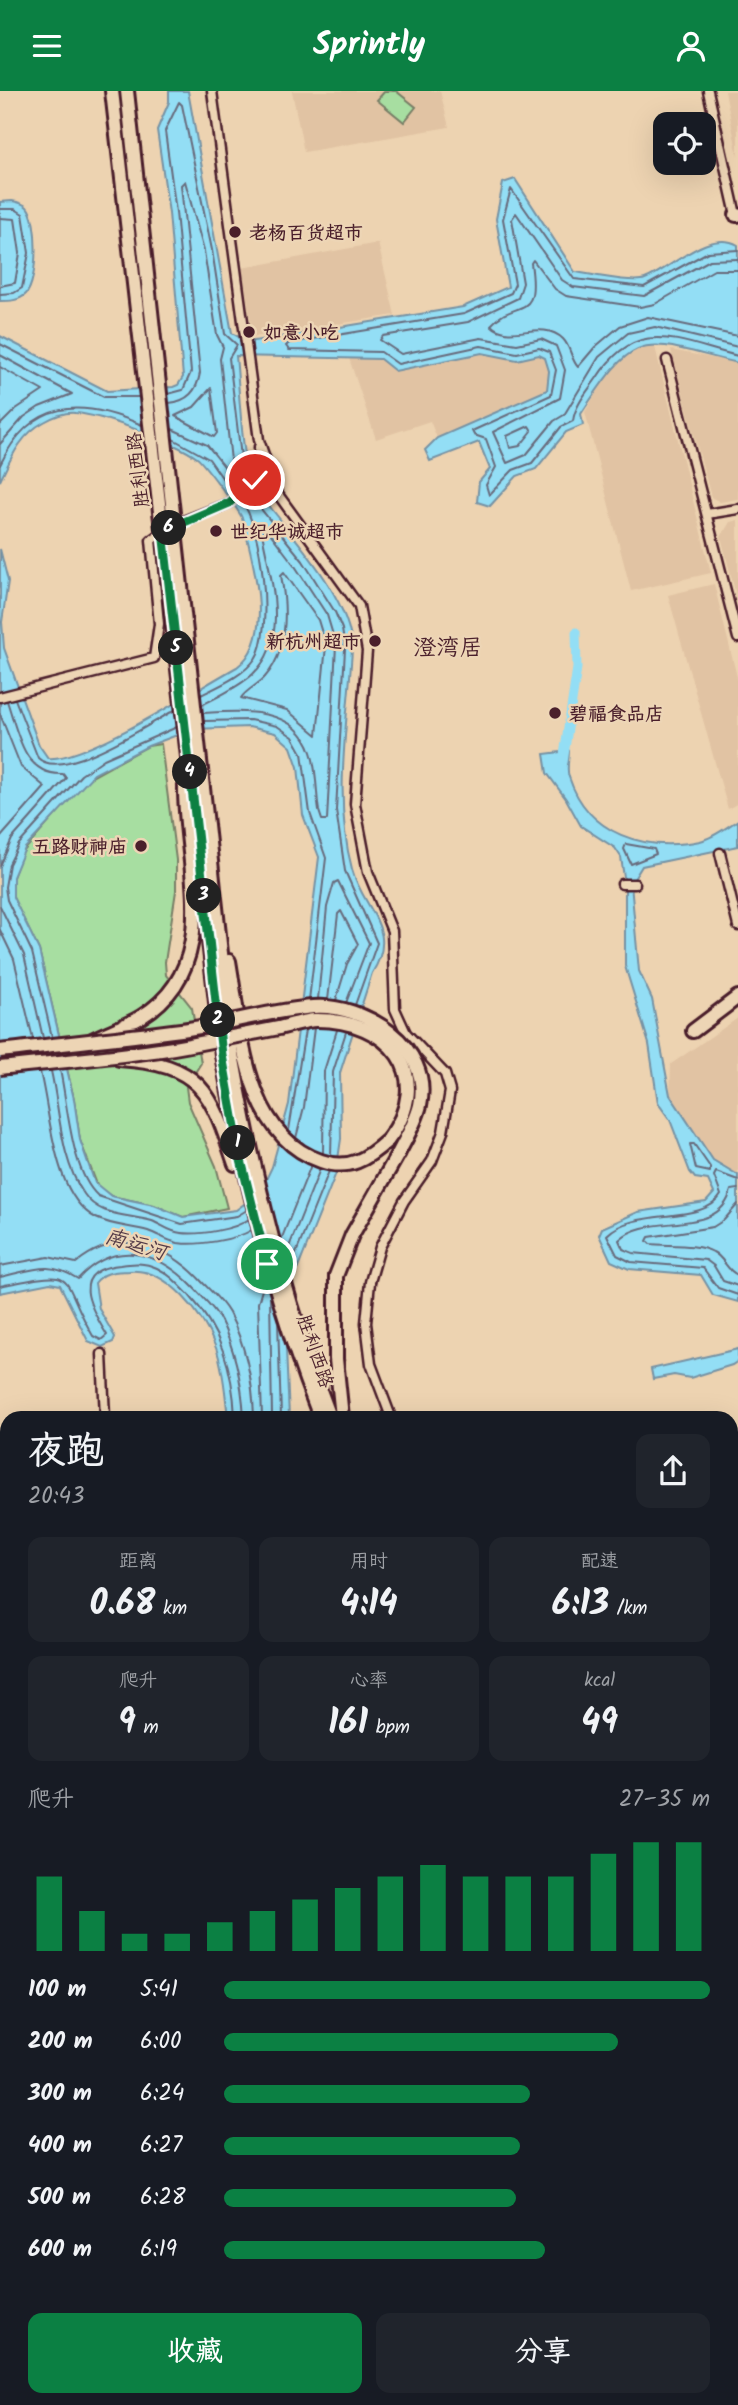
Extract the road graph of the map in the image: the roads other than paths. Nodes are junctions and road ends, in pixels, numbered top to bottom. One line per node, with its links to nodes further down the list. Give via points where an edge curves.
1 (112, 91): 7 (main road, 胜利西路)
2 (127, 91): 7 (main road, 胜利西路)
3 (212, 91): 8 (street)
4 (708, 91): 5 (street)
5 (737, 215)
6 (667, 360): 12 (street)
7 (151, 375): 13 (main road, 胜利西路)
8 (259, 440): 9 (street); 10 (street)
9 (257, 478): 10 (street); 13 (street, via 229,503)
10 (277, 493): 34 (street, via 359,606 368,651 355,804 368,872 392,930 395,1009 406,1033 444,1075 450,1091 432,1161 380,1247 370,1282 366,1323 371,1364)
11 (738, 509): 12 (street)
12 (707, 515): 14 (street)
13 (168, 528): 15 (street, via 151,540 159,624 154,657); 16 (main road, 胜利西路)
14 (738, 638)
15 (0, 697)
16 (189, 734): 18 (main road, 胜利西路); 24 (main road, via 184,807 196,918 191,947 179,980 142,1016); 28 (main road, 胜利西路, via 222,1055 240,1156)
17 (720, 853): 21 (street)
18 (211, 866): 26 (main road, bridge, via 251,1081 270,1121 289,1143 331,1165 355,1164 388,1140 401,1122 410,1098 401,1057 385,1041 357,1027 315,1020 182,1047); 32 (main road, 胜利西路, via 232,1054 250,1155 276,1260)
19 (622, 884): 20 (street)
20 (635, 884)
21 (738, 926)
22 (738, 997): 23 (main road)
23 (693, 1031)
24 (90, 1040): 25 (main road, bridge); 33 (main road, bridge, via 315,1007 359,1013 389,1030 410,1054 419,1077 420,1103 398,1154 352,1235 336,1276)
25 (0, 1051)
26 (90, 1058): 27 (main road, bridge); 28 (main road, bridge, via 155,1061 183,1072 205,1092 221,1119)
27 (0, 1068)
28 (267, 1264): 31 (main road, 胜利西路)
29 (102, 1354): 30 (street)
30 (105, 1411)
31 (318, 1411)
32 (328, 1411)
33 (341, 1411)
34 (389, 1411)

